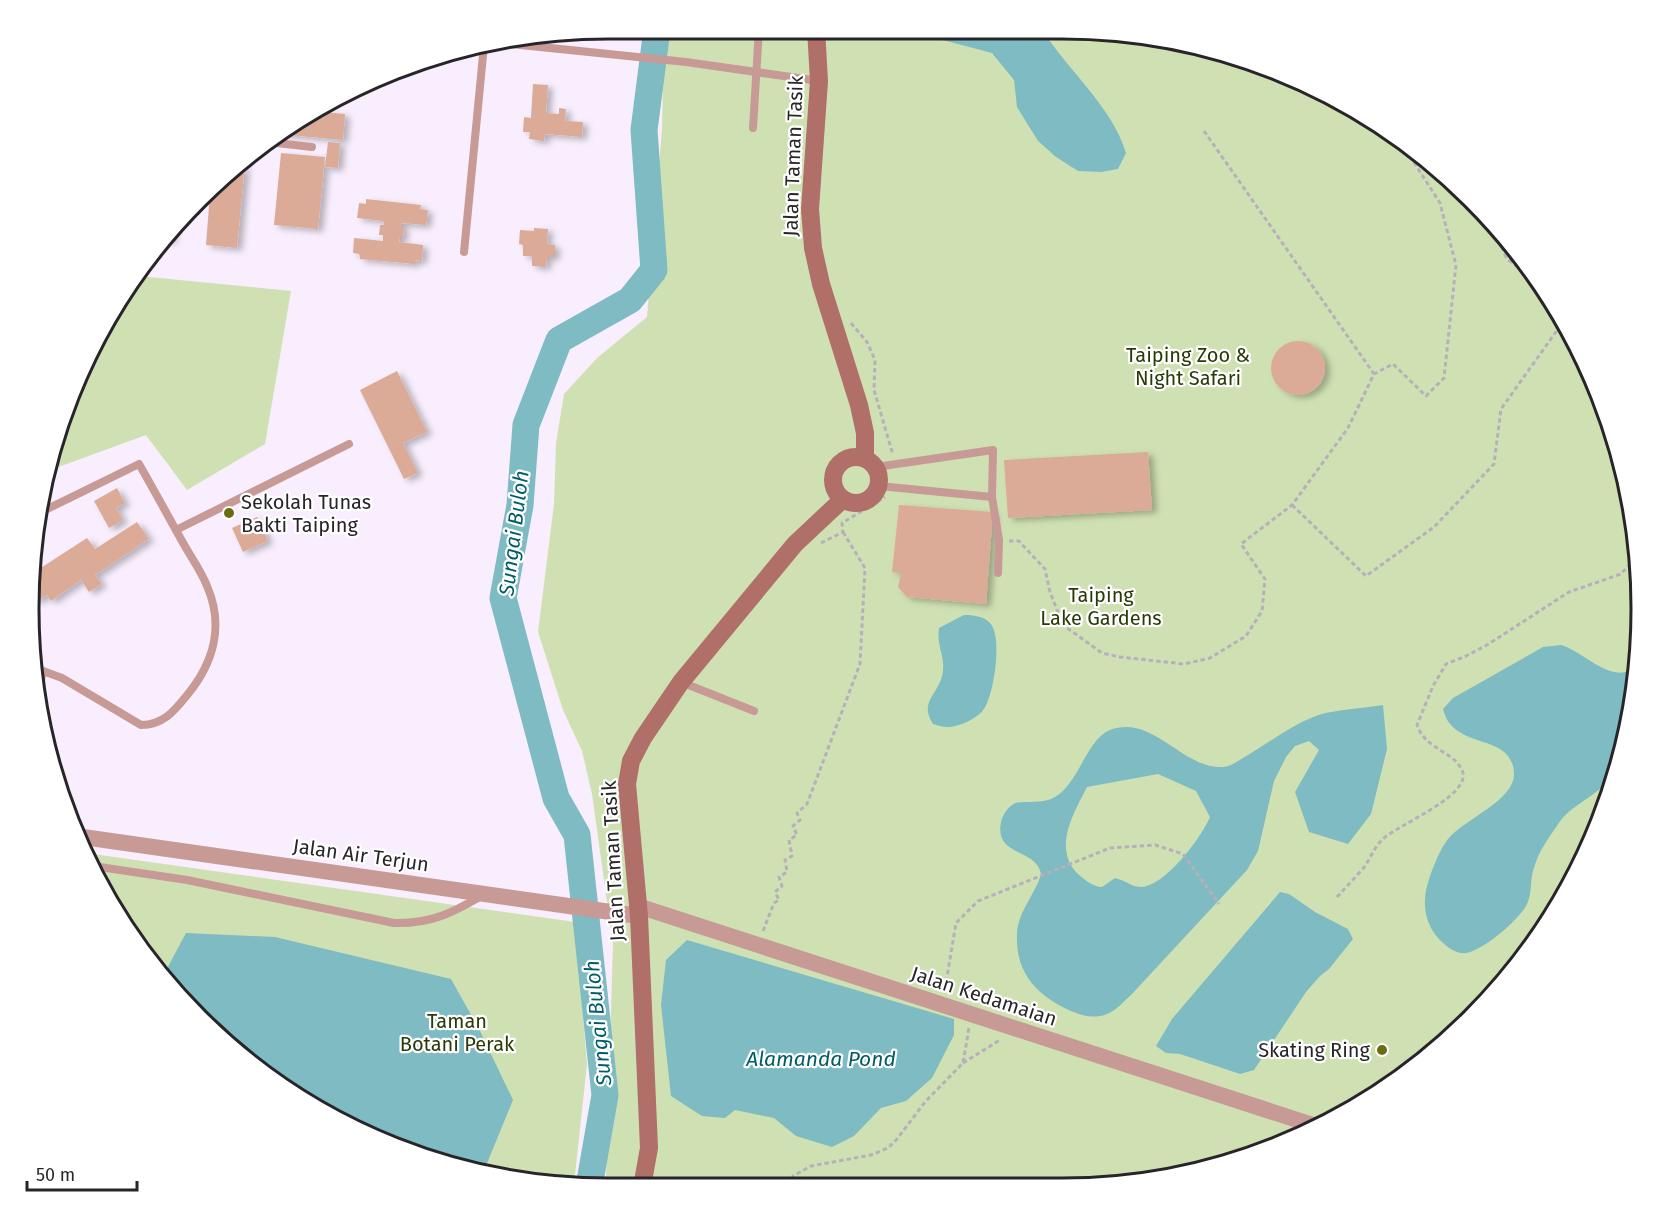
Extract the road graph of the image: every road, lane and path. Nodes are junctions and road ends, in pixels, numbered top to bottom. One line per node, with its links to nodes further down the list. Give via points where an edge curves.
1 (758, 39): 5 (lane)
2 (817, 39): 6 (street, Jalan Taman Tasik)
3 (526, 45): 5 (lane)
4 (483, 53): 13 (lane)
5 (757, 72): 6 (lane); 7 (lane)
6 (819, 81): 19 (street, Jalan Taman Tasik, via 810,209 813,248 859,405)
7 (753, 128)
8 (1204, 131): 17 (path)
9 (281, 143): 10 (lane)
10 (312, 147)
11 (1413, 161): 17 (path, via 1440,203 1456,265 1444,378 1426,396 1393,364)
12 (1504, 250): 14 (path)
13 (464, 252)
14 (1514, 263)
15 (849, 319): 20 (path, via 875,360 874,390)
16 (1558, 329): 24 (path, via 1501,409 1494,464 1434,526 1366,576)
17 (1374, 374): 24 (path, via 1348,428)
18 (349, 444): 26 (lane)
19 (870, 463): 20 (lane); 21 (street, Jalan Taman Tasik); 23 (street, via 850,458 838,466 834,487)
20 (894, 463): 22 (lane, via 993,450)
21 (886, 487): 22 (lane); 23 (street, via 864,502); 27 (path, via 888,496 842,523)
22 (992, 497): 31 (lane, via 999,540)
23 (843, 499): 33 (street, Jalan Taman Tasik, via 795,544)
24 (1292, 505): 28 (path, via 1240,544 1265,579 1262,611 1246,636 1210,658 1184,664 1102,653 1063,625 1045,569 1019,541)
25 (48, 509): 26 (lane, via 139,465)
26 (176, 530): 32 (lane, via 207,586 216,628 213,649 204,669 176,708 165,719 141,725 62,678)
27 (843, 532): 29 (path); 41 (path, via 865,568 860,664 807,804 797,813 800,820 793,826 796,835 789,840 792,856 785,860 786,872 779,878 782,886 775,892 779,900 774,903)
28 (1008, 541)
29 (811, 548)
30 (1629, 564): 38 (path, via 1620,574 1569,592 1487,645 1446,664 1417,725 1427,742 1461,769 1464,777 1458,789 1383,838)
31 (998, 573)
32 (43, 671)
33 (681, 682): 34 (lane); 40 (street, Jalan Taman Tasik, via 631,761 627,784)
34 (754, 711)
35 (87, 838): 37 (street, Jalan Air Terjun)
36 (102, 867): 37 (lane, via 187,880 394,923 436,919)
37 (486, 894): 40 (street, Jalan Air Terjun, via 614,912)
38 (1337, 897)
39 (1219, 904): 42 (path, via 1183,854 1155,845 1110,849 978,901 956,923)
40 (639, 911): 41 (street, Jalan Kedamaian); 47 (street, Jalan Taman Tasik, via 649,1148)
41 (758, 944): 42 (street, Jalan Kedamaian)
42 (943, 1005): 43 (street, Jalan Kedamaian)
43 (970, 1013): 44 (street, Jalan Kedamaian); 45 (path)
44 (1018, 1029): 45 (path); 46 (street, Jalan Kedamaian)
45 (963, 1063): 48 (path, via 888,1148 812,1166)
46 (1305, 1123)
47 (644, 1178)
48 (792, 1178)

